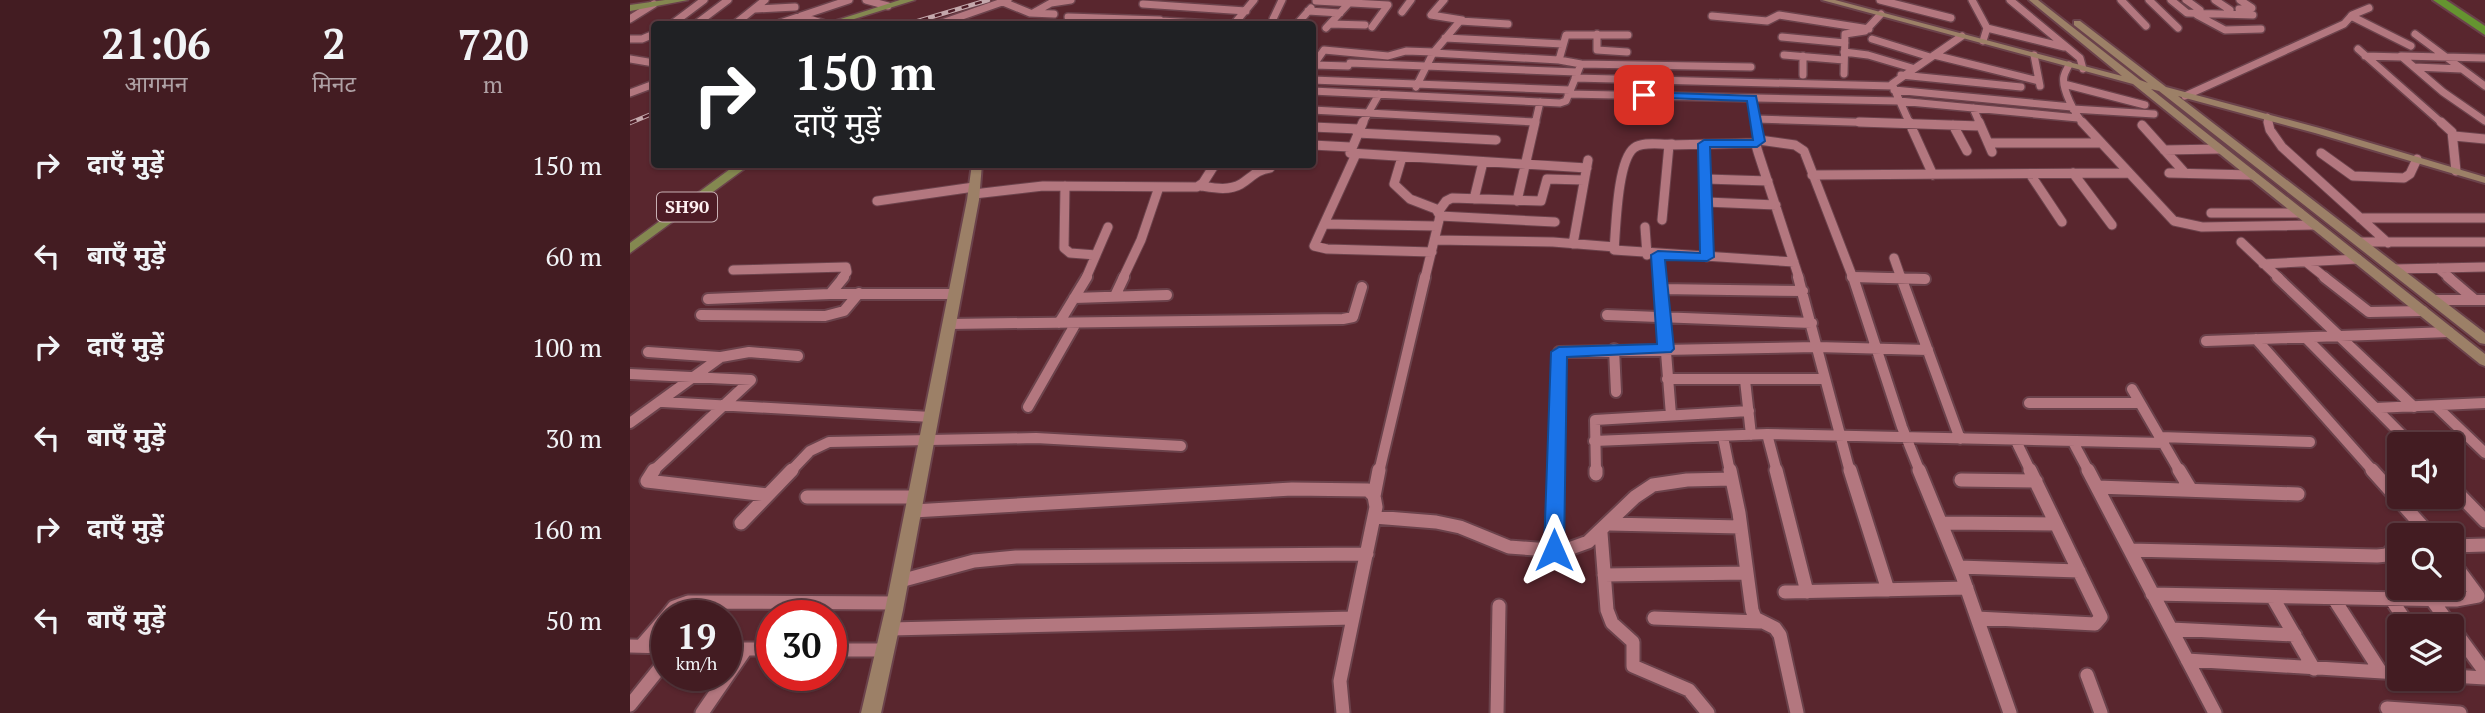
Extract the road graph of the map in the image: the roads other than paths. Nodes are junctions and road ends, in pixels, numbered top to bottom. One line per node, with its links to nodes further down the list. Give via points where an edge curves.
1 (683, 0): 36 (main road)
2 (704, 0): 69 (street)
3 (728, 0): 70 (street)
4 (765, 0): 43 (street)
5 (823, 0): 56 (street)
6 (849, 0): 56 (street)
7 (866, 0): 37 (street)
8 (910, 0): 37 (main road)
9 (1071, 0): 50 (street, via 1051,3); 51 (street)
10 (1191, 0): 39 (street)
11 (1240, 0): 12 (street)
12 (1253, 0): 44 (street)
13 (1282, 0): 66 (street)
14 (1317, 0): 33 (street); 46 (street)
15 (1411, 0): 47 (street)
16 (1444, 0): 68 (street, via 1431,15)
17 (1826, 0): 53 (street)
18 (1880, 0): 45 (street); 53 (street)
19 (1918, 0): 45 (street)
20 (1972, 0): 86 (street)
21 (2010, 0): 107 (street)
22 (2033, 0): 148 (street)
23 (2047, 0): 155 (street)
24 (2121, 0): 85 (street)
25 (2149, 0): 87 (street)
26 (2171, 0): 48 (street, via 2180,10)
27 (2186, 0): 48 (street)
28 (2215, 0): 49 (street)
29 (2241, 0): 49 (street, via 2252,8)
30 (2440, 0): 91 (highway)
31 (1006, 1): 50 (street); 60 (street)
32 (1144, 2): 35 (street); 65 (street)
33 (1350, 2): 34 (street); 52 (street)
34 (1377, 2): 52 (street, via 1388,6 1368,26 1328,26)
35 (1161, 3): 38 (street)
36 (654, 4): 41 (main road); 64 (street)
37 (888, 6): 74 (main road)
38 (1176, 6): 39 (street); 67 (street)
39 (1184, 6): 44 (street)
40 (795, 7): 43 (street)
41 (630, 8)
42 (2370, 8): 58 (street)
43 (755, 9): 71 (street)
44 (1246, 10): 82 (street)
45 (1922, 10): 63 (street)
46 (1308, 11): 52 (street); 83 (street)
47 (1402, 12)
48 (2198, 12): 49 (street); 54 (street); 89 (street, via 2220,29)
49 (2232, 12): 54 (street); 55 (street); 90 (street)
50 (1033, 13): 51 (street)
51 (1054, 13): 59 (street, via 1068,13); 77 (street)
52 (1340, 13)
53 (1879, 14): 88 (street); 97 (street)
54 (2211, 15): 89 (street)
55 (2253, 15)
56 (801, 16): 72 (street); 73 (street)
57 (1712, 16): 88 (street, via 1767,21 1779,15)
58 (2351, 16): 106 (street); 161 (street, via 2291,49)
59 (1068, 17): 61 (street); 78 (street)
60 (958, 18): 75 (street); 76 (street)
61 (1090, 18): 62 (street); 79 (street)
62 (1114, 18): 65 (street); 80 (street)
63 (1951, 18)
64 (630, 19)
65 (1128, 19): 67 (street)
66 (1273, 19)
67 (1159, 20): 81 (street)
68 (1462, 20): 84 (street); 99 (street)
69 (677, 21)
70 (700, 21)
71 (739, 21)
72 (786, 21)
73 (818, 21)
74 (838, 21)
75 (948, 21)
76 (964, 21)
77 (1048, 21)
78 (1065, 21)
79 (1086, 21)
80 (1111, 21)
81 (1172, 21)
82 (1237, 21)
83 (1300, 21)
84 (1508, 24)
85 (2146, 26)
86 (1987, 28): 102 (street); 107 (street)
87 (2178, 28)
88 (1868, 29): 104 (street, via 1847,33)
89 (2237, 30): 90 (street)
90 (2261, 30): 95 (street)
91 (2485, 31)
92 (1597, 34): 94 (street); 105 (street, via 1569,34); 110 (street, via 1597,50)
93 (2415, 34): 114 (street)
94 (1628, 35)
95 (2271, 35)
96 (651, 36): 100 (street)
97 (1962, 36): 102 (street); 117 (street)
98 (1782, 37): 104 (street)
99 (1445, 38): 103 (street); 109 (street)
100 (630, 39)
101 (1872, 39): 117 (street)
102 (1983, 41): 113 (street)
103 (1520, 43): 105 (street); 120 (street)
104 (1845, 43): 116 (street)
105 (1563, 44): 124 (street)
106 (2411, 46)
107 (2067, 47): 136 (street)
108 (2358, 49): 118 (street)
109 (1433, 52): 111 (street); 119 (street); 128 (street)
110 (1627, 52)
111 (1355, 53): 126 (street, via 1324,50); 127 (street)
112 (1784, 55): 115 (street)
113 (2034, 55): 129 (street); 131 (street, via 2039,83)
114 (2444, 55): 121 (street, via 2404,54); 122 (street); 137 (street)
115 (1803, 56): 116 (street); 141 (street)
116 (1844, 56): 135 (street, via 1868,55); 140 (street)
117 (1932, 56): 131 (street); 135 (street)
118 (2365, 56): 121 (street); 182 (street)
119 (1505, 57): 120 (street); 134 (street)
120 (1516, 58): 124 (street)
121 (2402, 58): 133 (street)
122 (2485, 58)
123 (630, 59): 125 (street)
124 (1559, 60): 139 (street)
125 (651, 62)
126 (1316, 62)
127 (1349, 65): 128 (street); 130 (street); 144 (street)
128 (1427, 65): 134 (street); 146 (street)
129 (2069, 65): 136 (street); 147 (street)
130 (1316, 66)
131 (1976, 66): 145 (street)
132 (1751, 67): 139 (street)
133 (2414, 67): 137 (street); 174 (street)
134 (1500, 68): 138 (street); 150 (street)
135 (1912, 68): 142 (street)
136 (2083, 69): 148 (street)
137 (2462, 69): 151 (street)
138 (1547, 71): 139 (street); 153 (street)
139 (1578, 71): 154 (street); 157 (street)
140 (1844, 74)
141 (1802, 75)
142 (1901, 75): 145 (street); 154 (street)
143 (1316, 80): 144 (street)
144 (1340, 80): 146 (street)
145 (1953, 81): 152 (street)
146 (1419, 82): 150 (street); 160 (street)
147 (2064, 84): 165 (street); 167 (street)
148 (2140, 84): 155 (street); 190 (street)
149 (651, 85): 158 (street)
150 (1493, 86): 153 (street)
151 (2485, 86)
152 (2021, 87)
153 (1539, 88): 157 (street)
154 (1893, 88): 164 (street); 167 (street)
155 (2161, 89): 161 (street); 240 (street)
156 (1316, 91): 159 (street)
157 (1569, 92): 162 (street); 163 (street, via 1563,102)
158 (630, 93)
159 (1379, 94): 160 (street); 169 (street)
160 (1411, 95): 163 (street)
161 (2185, 96): 171 (street)
162 (1752, 98): 164 (street); 173 (street)
163 (1540, 102): 175 (street)
164 (1899, 102): 166 (street); 176 (street)
165 (2145, 105)
166 (1973, 107): 172 (street); 179 (street)
167 (2073, 108): 170 (street); 172 (street)
168 (1316, 110): 169 (street)
169 (1369, 113): 175 (street); 181 (street)
170 (2154, 114)
171 (2267, 117): 196 (street); 228 (street, via 2282,148)
172 (2078, 118): 186 (street)
173 (1756, 119): 176 (street); 185 (street)
174 (2485, 121)
175 (1535, 122): 198 (street)
176 (1909, 124): 177 (street); 208 (street)
177 (1953, 125): 179 (street); 193 (street)
178 (2142, 125): 191 (street)
179 (1980, 126): 186 (street, via 1990,147)
180 (1316, 127): 181 (street)
181 (1358, 131): 184 (street); 192 (street)
182 (2454, 136): 183 (street); 203 (street)
183 (2485, 139)
184 (1496, 140)
185 (1758, 142): 188 (street); 210 (street, via 1800,145); 215 (street)
186 (2101, 143): 205 (street)
187 (1672, 144): 188 (street); 230 (street, via 1667,149); 244 (street, via 1638,147 1628,154)
188 (1704, 144): 212 (street)
189 (1316, 146): 192 (street)
190 (2219, 149): 191 (street); 211 (street)
191 (2164, 150): 207 (street)
192 (1353, 151): 195 (street); 233 (street)
193 (1967, 151)
194 (2321, 153): 196 (street, via 2348,175 2359,177 2404,178)
195 (1402, 157): 197 (street); 227 (street, via 1394,184)
196 (2417, 159): 203 (street)
197 (1483, 162): 198 (street); 220 (street)
198 (1525, 164): 213 (street, via 1588,164); 222 (street)
199 (740, 168): 245 (main road, SH90)
200 (977, 168): 219 (street)
201 (1212, 168): 217 (street)
202 (1270, 168): 217 (street, via 1254,170 1232,187)
203 (2456, 171): 214 (street)
204 (2073, 173): 205 (street); 209 (street); 234 (street)
205 (2128, 173): 235 (street, via 2180,224)
206 (2169, 173): 207 (street)
207 (2185, 173): 211 (street)
208 (1933, 174): 209 (street); 210 (street)
209 (2030, 174): 232 (street)
210 (1812, 175): 259 (street)
211 (2252, 175): 226 (street)
212 (1706, 179): 215 (street); 223 (street)
213 (1584, 180): 222 (street, via 1547,179 1541,201); 243 (street)
214 (2485, 180)
215 (1768, 181): 224 (street)
216 (1065, 186): 218 (street); 219 (street); 247 (street, via 1064,248 1070,253)
217 (1200, 186): 218 (street)
218 (1159, 187): 269 (street)
219 (974, 191): 221 (street); 267 (street)
220 (1474, 200): 222 (street); 227 (street, via 1448,199)
221 (877, 201)
222 (1517, 201)
223 (1706, 202): 224 (street); 249 (street)
224 (1776, 205): 253 (street)
225 (2211, 213): 226 (street)
226 (2300, 213): 235 (street)
227 (1439, 218): 231 (street); 233 (street); 238 (street)
228 (2360, 218): 229 (street); 242 (street)
229 (2485, 218)
230 (1662, 220)
231 (1555, 222)
232 (2062, 222)
233 (1324, 224): 246 (street, via 1315,248)
234 (2112, 225)
235 (2315, 225): 251 (street)
236 (1108, 227): 247 (street)
237 (1645, 227): 248 (street)
238 (1435, 240): 243 (street); 246 (street)
239 (2241, 242): 254 (street)
240 (2360, 242): 242 (street); 257 (street)
241 (2485, 242): 242 (street)
242 (2388, 243)
243 (1573, 244): 244 (street)
244 (1615, 247): 248 (street, via 1620,253)
245 (630, 249)
246 (1432, 251): 340 (street)
247 (1096, 255): 270 (street)
248 (1652, 255): 249 (street); 263 (street)
249 (1707, 257): 253 (street)
250 (1894, 258): 260 (street)
251 (2358, 260): 252 (street); 274 (street)
252 (2306, 261): 254 (street); 274 (street, via 2369,312)
253 (1794, 262): 264 (street)
254 (2263, 264): 283 (street)
255 (2485, 267): 256 (street)
256 (2438, 268): 257 (street); 273 (street)
257 (2395, 269): 272 (street)
258 (733, 270): 266 (street, via 846,267)
259 (1852, 277): 260 (street); 291 (street)
260 (1902, 278): 261 (street); 292 (street)
261 (1924, 279)
262 (1362, 287): 279 (street, via 1349,319)
263 (1660, 289): 264 (street); 277 (street)
264 (1803, 291): 280 (street)
265 (859, 293): 266 (street); 267 (street); 275 (street, via 844,312 825,316)
266 (830, 294): 271 (street)
267 (955, 294): 281 (street)
268 (1167, 295): 269 (street)
269 (1115, 296): 270 (street)
270 (1074, 298): 278 (street)
271 (708, 299)
272 (2435, 300): 273 (street); 286 (street)
273 (2480, 300)
274 (2423, 311): 282 (street)
275 (701, 315)
276 (1607, 315): 277 (street)
277 (1662, 319): 280 (street); 290 (street)
278 (1059, 323): 279 (street); 281 (street)
279 (1076, 323): 310 (street)
280 (1812, 323): 288 (street)
281 (949, 324): 315 (street)
282 (2449, 332): 283 (street); 296 (street)
283 (2340, 337): 284 (street); 311 (street)
284 (2306, 338): 285 (street); 312 (street)
285 (2256, 340): 287 (street); 348 (street)
286 (2485, 340)
287 (2207, 341)
288 (1818, 347): 290 (street); 291 (street); 300 (street)
289 (1614, 349): 290 (street); 303 (street); 354 (street, via 1570,350 1558,355)
290 (1666, 349): 299 (street)
291 (1875, 349): 292 (street); 322 (street)
292 (1928, 350): 323 (street)
293 (648, 352): 295 (street)
294 (798, 356): 295 (street, via 737,353)
295 (722, 357): 298 (street)
296 (2485, 361)
297 (630, 374): 298 (street)
298 (693, 376): 304 (street); 308 (street, via 751,380)
299 (1667, 379): 301 (street); 314 (street)
300 (1825, 379): 301 (street); 321 (street)
301 (1745, 380): 313 (street)
302 (2132, 389): 306 (street)
303 (1616, 392)
304 (663, 402): 308 (street); 316 (street)
305 (2029, 403): 306 (street)
306 (2140, 403): 324 (street)
307 (2485, 403): 309 (street)
308 (725, 406): 315 (street); 339 (street, via 647,481)
309 (2436, 406): 311 (street); 331 (street)
310 (1028, 407)
311 (2414, 407): 312 (street)
312 (2375, 408): 317 (street)
313 (1749, 411): 314 (street); 318 (street)
314 (1671, 415): 326 (street, via 1595,420)
315 (932, 417): 325 (street)
316 (630, 423)
317 (2399, 432)
318 (1751, 435): 319 (street); 320 (street)
319 (1767, 435): 321 (street); 367 (street)
320 (1723, 437): 326 (street); 333 (street)
321 (1840, 437): 322 (street); 365 (street)
322 (1906, 438): 323 (street); 347 (street)
323 (1960, 439): 327 (street)
324 (2162, 440): 328 (street); 329 (street); 337 (street)
325 (927, 441): 330 (street, via 1036,438); 339 (street, via 861,439 822,444); 343 (street)
326 (1594, 441): 332 (street)
327 (2016, 441): 328 (street); 335 (street)
328 (2073, 442): 336 (street)
329 (2310, 442)
330 (1181, 446)
331 (2485, 453)
332 (1596, 474)
333 (1732, 479): 350 (street); 351 (street, via 1649,487)
334 (1961, 480): 335 (street)
335 (2036, 481): 349 (street)
336 (2096, 486): 337 (street); 355 (street)
337 (2191, 490): 338 (street)
338 (2298, 494)
339 (767, 495): 346 (street)
340 (1374, 496): 343 (street, via 1362,489 1292,489); 344 (street)
341 (807, 497): 343 (street)
342 (2464, 499): 345 (street)
343 (915, 504): 363 (street)
344 (1374, 517): 354 (street, via 1436,522 1509,547); 356 (street)
345 (2485, 521)
346 (741, 523)
347 (1941, 523): 349 (street); 358 (street)
348 (2419, 523)
349 (2056, 524): 359 (street)
350 (1741, 527): 351 (street); 360 (street)
351 (1606, 529): 354 (street, via 1572,550); 361 (street)
352 (2485, 545): 353 (street)
353 (2464, 546)
354 (1554, 550)
355 (2130, 550): 357 (street); 368 (street)
356 (1367, 554): 363 (street, via 1016,556 974,561); 378 (street)
357 (2387, 555)
358 (1959, 567): 359 (street); 364 (street)
359 (2079, 571): 380 (street, via 2101,618 2095,624)
360 (1747, 573): 361 (street); 381 (street, via 1752,610)
361 (1604, 575): 408 (street, via 1610,619 1633,642 1633,666 1689,690)
362 (2464, 577): 373 (street, via 2479,596)
363 (900, 581): 375 (street)
364 (1967, 588): 365 (street); 380 (street)
365 (1888, 590): 367 (street)
366 (1785, 592): 367 (street)
367 (1807, 592)
368 (2152, 594): 369 (street); 383 (street)
369 (2273, 598): 370 (street); 385 (street)
370 (2334, 599): 371 (street); 395 (street)
371 (2387, 599)
372 (2431, 600): 377 (street)
373 (2464, 600)
374 (742, 602): 375 (street)
375 (896, 603): 382 (street)
376 (1499, 606): 407 (street)
377 (2442, 614)
378 (1353, 618): 382 (street); 406 (street, via 1340,681)
379 (1654, 618): 381 (street)
380 (1977, 618): 410 (street)
381 (1760, 622): 409 (street, via 1780,635)
382 (890, 629): 392 (street)
383 (2171, 629): 385 (street); 393 (street)
384 (651, 631): 387 (street)
385 (2295, 635): 394 (street)
386 (2464, 643): 397 (street)
387 (636, 646)
388 (742, 649): 389 (street)
389 (746, 649): 390 (street); 404 (street)
390 (756, 649)
391 (847, 650): 392 (street)
392 (885, 650): 405 (street)
393 (2187, 660): 394 (street); 412 (street)
394 (2314, 669): 395 (street)
395 (2381, 672): 396 (street)
396 (2387, 672)
397 (2485, 672)
398 (2087, 675): 411 (street)
399 (2464, 677): 400 (street)
400 (2485, 678)
401 (651, 679): 402 (street)
402 (630, 705)
403 (2387, 708): 413 (street)
404 (702, 713)
405 (871, 713)
406 (1343, 713)
407 (1496, 713)
408 (1708, 713)
409 (1797, 713)
410 (2010, 713)
411 (2101, 713)
412 (2215, 713)
413 (2460, 713)

